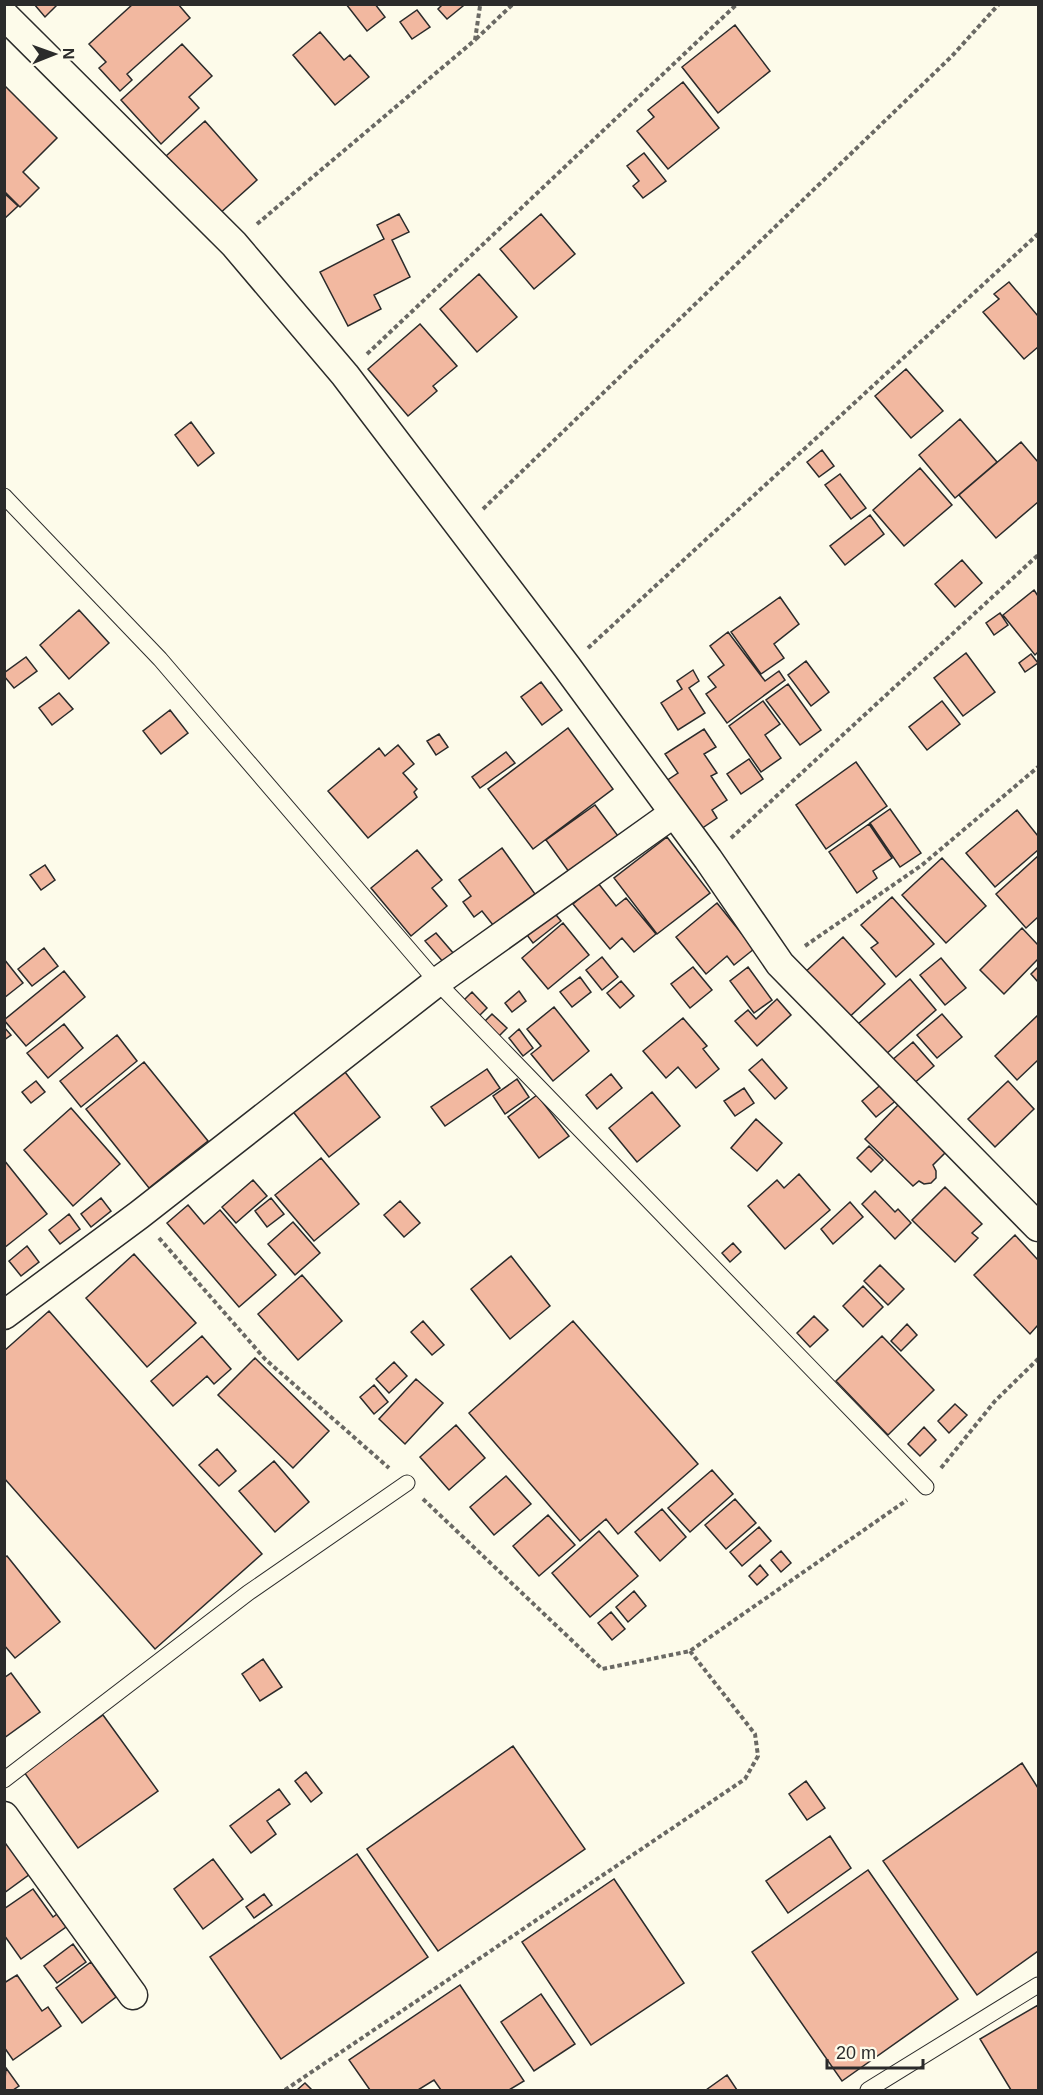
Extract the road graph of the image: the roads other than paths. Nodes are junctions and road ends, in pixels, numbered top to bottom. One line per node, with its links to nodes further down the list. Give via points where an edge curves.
1 (4, 15): 3 (street, via 234,244 345,375)
2 (4, 496): 4 (lane, via 160,659)
3 (674, 813): 4 (street); 5 (street, via 780,964)
4 (437, 982): 6 (street, via 139,1215); 8 (lane)
5 (1038, 1227)
6 (5, 1313)
7 (407, 1483): 9 (lane, via 248,1593)
8 (926, 1486)
9 (4, 1780)
10 (4, 1816): 12 (street)
11 (1038, 1985): 13 (lane)
12 (134, 1995)
13 (868, 2091)

